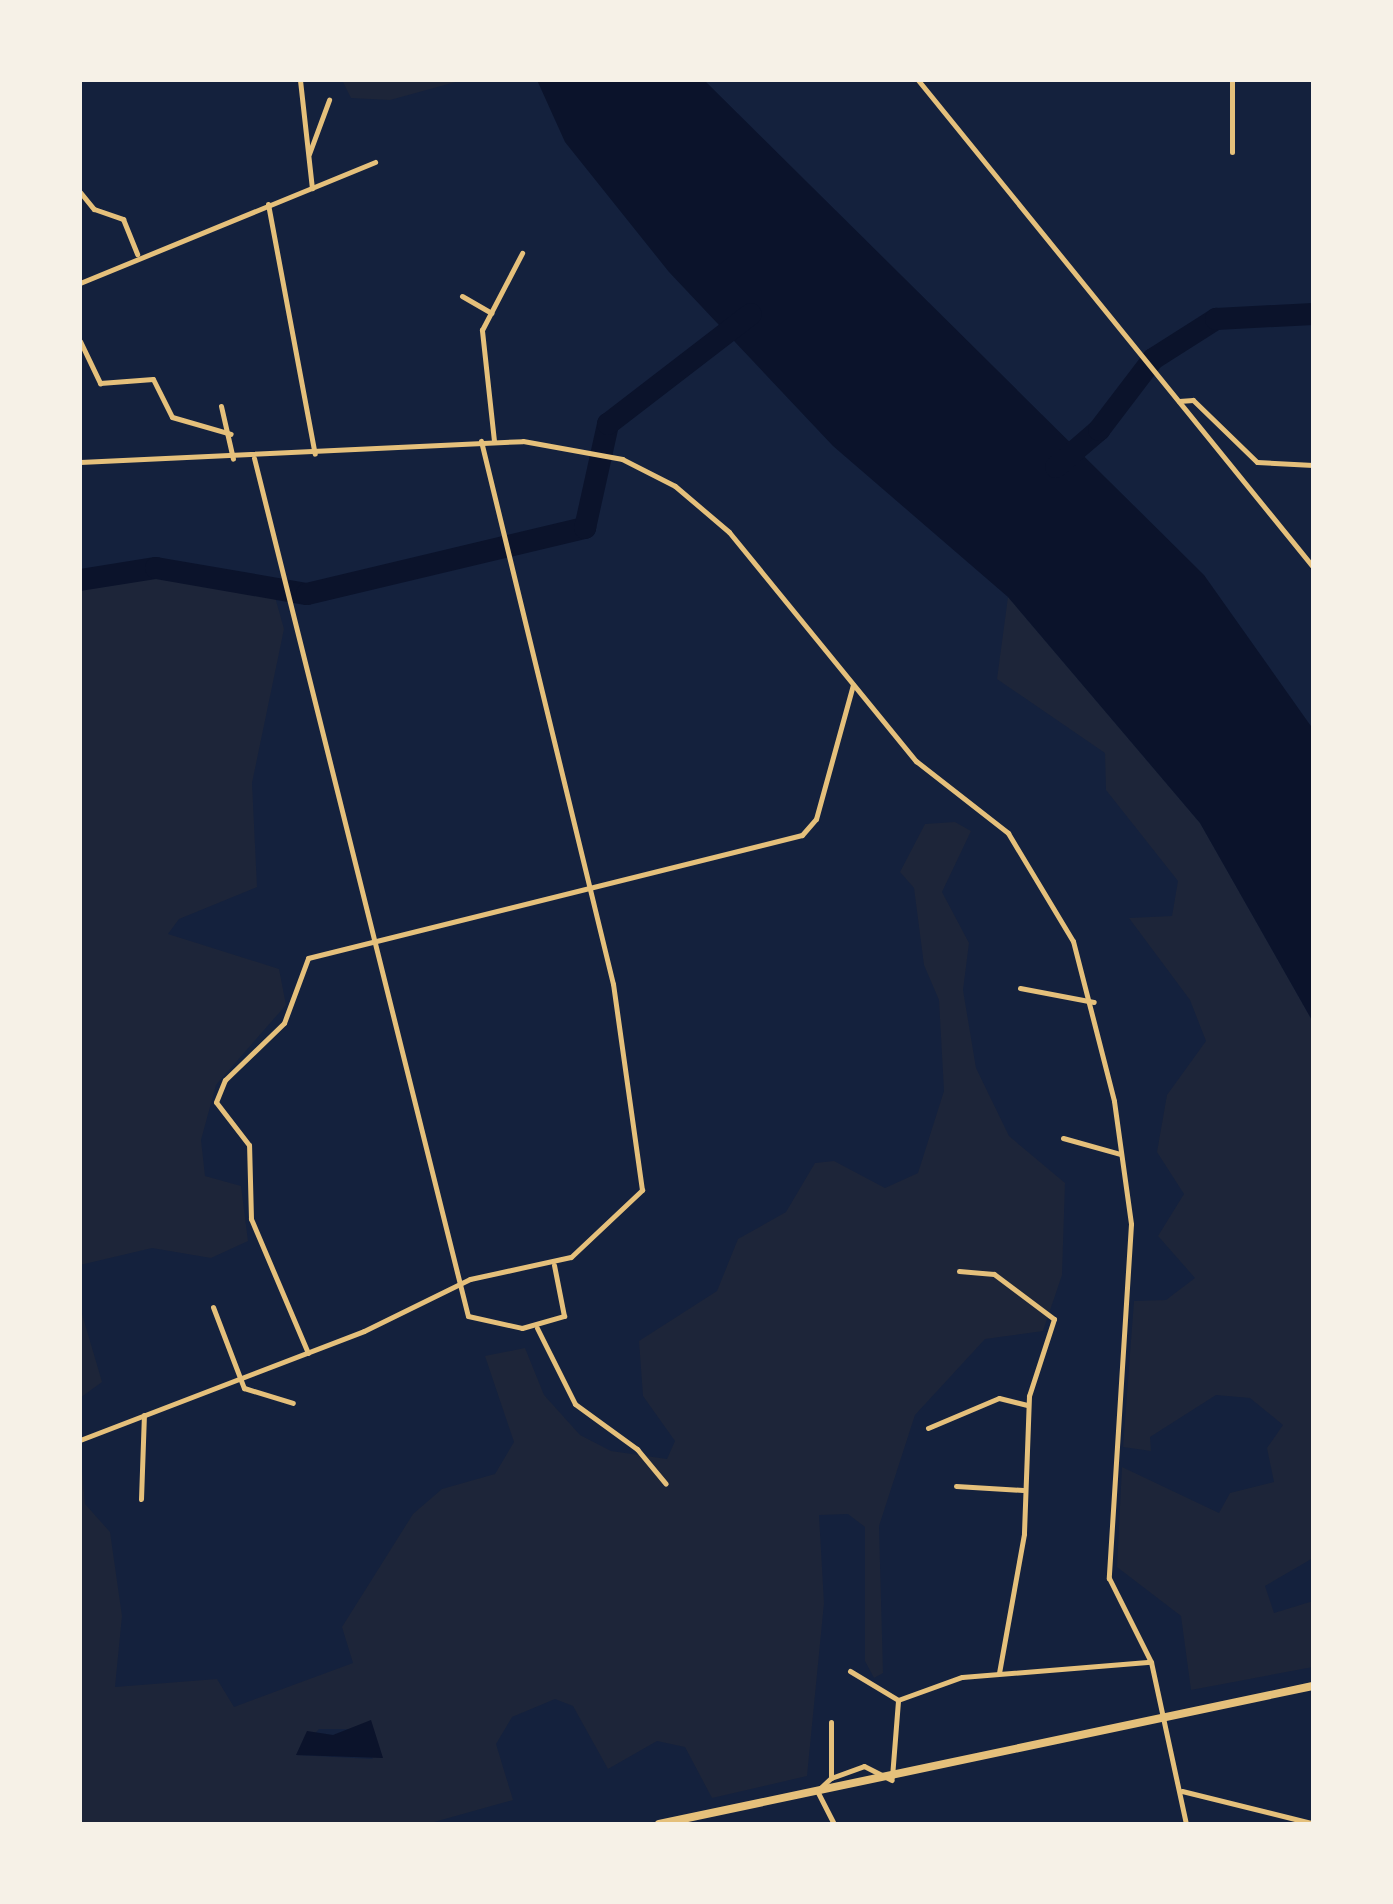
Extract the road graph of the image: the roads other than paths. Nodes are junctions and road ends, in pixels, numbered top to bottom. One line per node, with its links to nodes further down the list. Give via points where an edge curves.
1 (300, 80): 6 (street)
2 (918, 80): 17 (street)
3 (1232, 80): 5 (street)
4 (329, 100): 6 (street)
5 (1232, 152)
6 (308, 156): 8 (street)
7 (375, 162): 8 (street)
8 (312, 188): 10 (street)
9 (80, 192): 12 (street, via 94,209 123,219)
10 (268, 204): 12 (street); 22 (street)
11 (522, 253): 15 (street)
12 (137, 254): 13 (street)
13 (80, 283)
14 (462, 296): 15 (street)
15 (490, 313): 20 (street, via 482,343)
16 (80, 340): 19 (street, via 100,384 153,379 172,417)
17 (1178, 401): 26 (street, via 1193,400 1257,462); 27 (street)
18 (221, 406): 19 (street)
19 (231, 434): 24 (street)
20 (494, 441): 21 (street); 28 (street, via 598,452 674,486 730,532)
21 (481, 442): 22 (street); 29 (street)
22 (314, 454): 23 (street)
23 (254, 458): 24 (street); 30 (street)
24 (233, 459): 25 (street)
25 (80, 462)
26 (1313, 466)
27 (1313, 567)
28 (854, 685): 29 (street, via 816,819 802,835); 32 (street, via 916,761 1008,833 1073,941)
29 (590, 884): 30 (street); 35 (street, via 644,1180 613,1227)
30 (371, 937): 37 (street); 40 (street, via 308,958 284,1024 230,1075 216,1102 249,1145 251,1219)
31 (1020, 988): 32 (street)
32 (1094, 1002): 34 (street)
33 (1063, 1138): 34 (street)
34 (1120, 1154): 51 (street, via 1132,1224 1109,1578)
35 (554, 1263): 37 (street); 39 (street, via 564,1316)
36 (959, 1270): 43 (street, via 994,1274 1054,1318)
37 (456, 1286): 39 (street, via 476,1321); 40 (street)
38 (214, 1307): 41 (street)
39 (537, 1328): 47 (street, via 575,1404 637,1449)
40 (308, 1353): 41 (street)
41 (238, 1380): 42 (street); 44 (street)
42 (293, 1403)
43 (1029, 1406): 45 (street, via 999,1398); 49 (street)
44 (144, 1414): 46 (street); 50 (street)
45 (928, 1428)
46 (80, 1440)
47 (666, 1484)
48 (956, 1486): 49 (street)
49 (1024, 1490): 53 (street)
50 (141, 1499)
51 (1151, 1662): 53 (street); 56 (street)
52 (850, 1671): 55 (street)
53 (999, 1673): 55 (street)
54 (1313, 1686): 56 (main road)
55 (898, 1700): 59 (street)
56 (1166, 1712): 59 (main road); 61 (street)
57 (831, 1722): 58 (street)
58 (831, 1778): 59 (street, via 864,1766); 60 (street)
59 (892, 1780): 60 (main road)
60 (817, 1791): 64 (main road); 65 (street)
61 (1182, 1791): 62 (street); 66 (street)
62 (1269, 1822): 63 (street)
63 (1312, 1823)
64 (660, 1824)
65 (834, 1824)
66 (1186, 1824)

